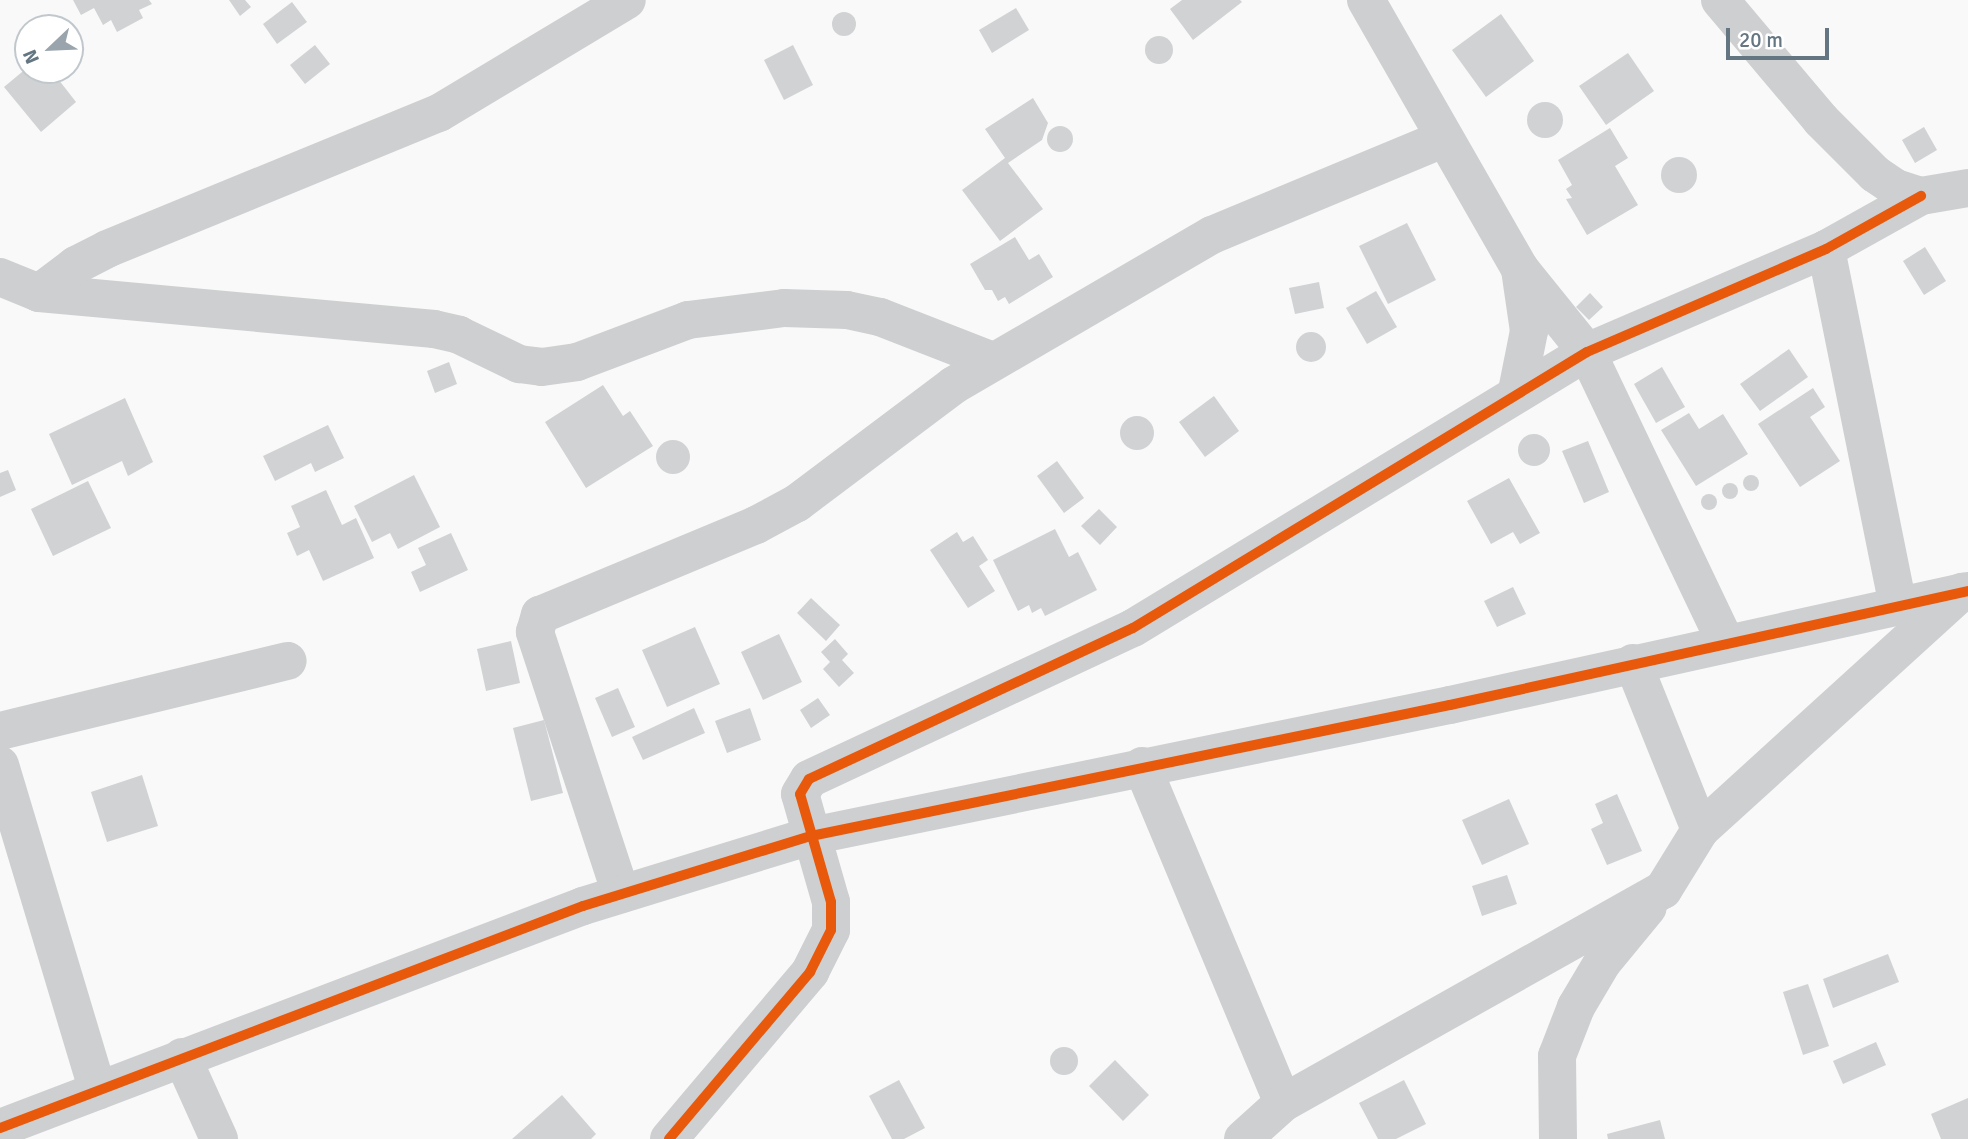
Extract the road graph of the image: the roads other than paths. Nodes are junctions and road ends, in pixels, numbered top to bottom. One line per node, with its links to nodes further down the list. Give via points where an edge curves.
1 (626, 0): 10 (street, via 439,113 107,249)
2 (1366, 0): 4 (street)
3 (1720, 0): 6 (street, via 1852,153 1896,188)
4 (1443, 139): 8 (street); 12 (street, via 1212,235)
5 (1968, 188): 6 (street)
6 (1921, 196): 7 (street)
7 (1826, 248): 11 (street); 15 (street)
8 (1520, 269): 11 (street); 13 (street, via 1529,331)
9 (0, 277): 10 (street)
10 (39, 293): 12 (street, via 434,329 459,335 519,364 542,367 577,362 644,334 716,314 784,308 847,310 918,329)
11 (1587, 352): 13 (street); 16 (street)
12 (993, 361): 26 (street, via 797,503 756,525 545,611 536,621 535,632)
13 (1517, 391): 23 (street, via 1133,628 809,779 800,794)
14 (1965, 592): 15 (street); 22 (street)
15 (1898, 605): 16 (street)
16 (1726, 643): 18 (street)
17 (288, 661): 19 (street)
18 (1633, 663): 21 (street); 22 (street)
19 (0, 731)
20 (0, 765): 24 (street)
21 (1142, 766): 23 (street); 29 (street)
22 (1700, 830): 25 (street)
23 (811, 836): 26 (street); 31 (street, via 831,902 831,930 822,951)
24 (14, 853): 28 (street)
25 (1663, 890): 29 (street); 34 (street, via 1602,963 1576,1007 1557,1056)
26 (621, 894): 27 (street)
27 (182, 1057): 28 (street); 32 (street)
28 (98, 1091): 30 (street)
29 (1283, 1102): 33 (street)
30 (0, 1128)
31 (676, 1136)
32 (219, 1139)
33 (1243, 1139)
34 (1558, 1139)

